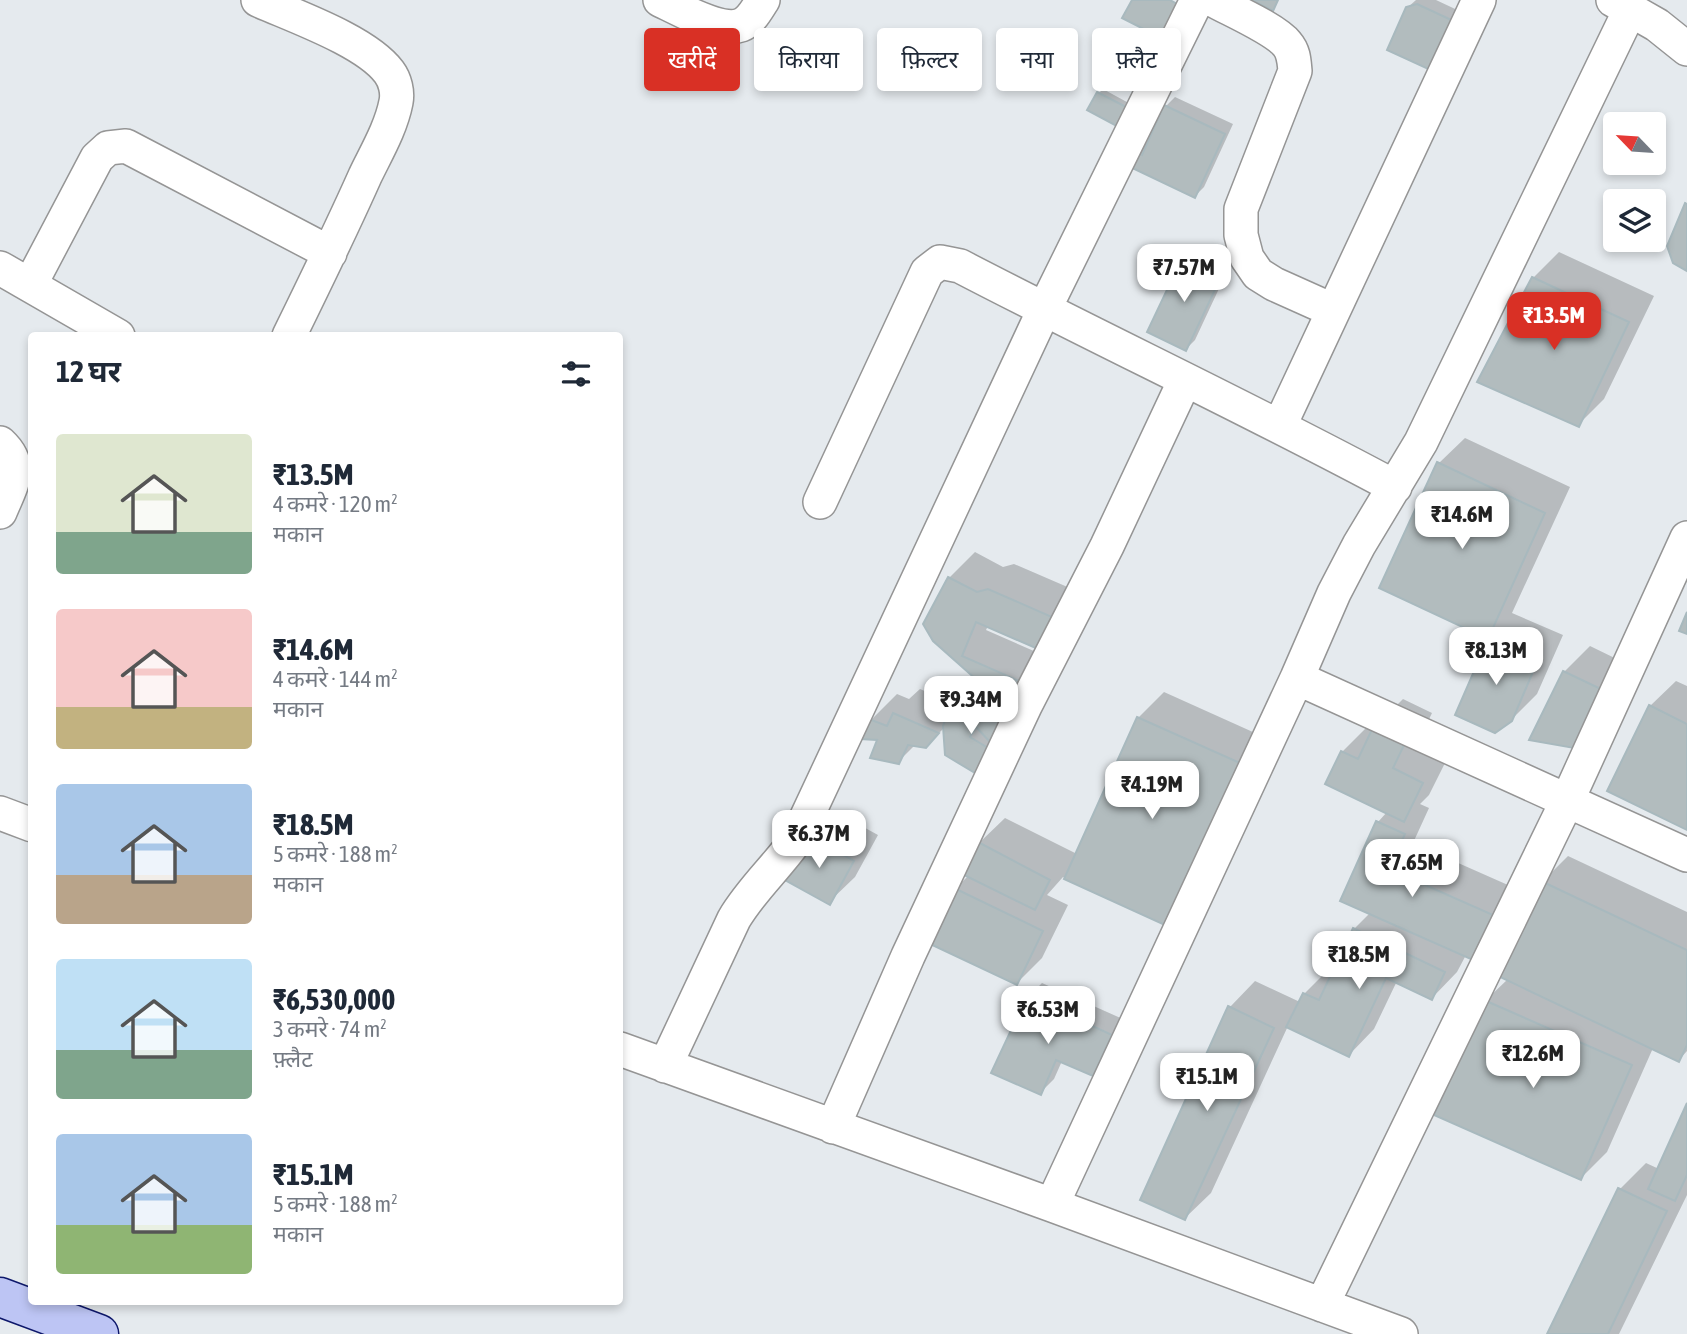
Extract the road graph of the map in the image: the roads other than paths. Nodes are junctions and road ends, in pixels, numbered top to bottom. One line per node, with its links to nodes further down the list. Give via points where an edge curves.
1 (258, 0): 9 (street, via 377,59 396,87 388,125)
2 (660, 0): 3 (street, via 728,27 753,16)
3 (763, 0)
4 (1196, 0): 12 (street)
5 (1213, 0): 13 (street, via 1277,35 1294,57 1294,71 1241,209 1247,258 1258,274 1274,284)
6 (1479, 0): 13 (street)
7 (1622, 5): 8 (street); 19 (street)
8 (1687, 49)
9 (330, 253): 11 (street, via 126,146 108,148 97,158); 15 (street)
10 (0, 268): 11 (street)
11 (30, 285): 14 (street)
12 (1044, 310): 16 (street); 20 (street, via 960,266 940,262 933,266); 29 (street, via 796,840 738,911)
13 (1332, 310): 17 (street)
14 (111, 332)
15 (291, 332)
16 (1185, 380): 17 (street); 30 (street, via 1013,731)
17 (1280, 425): 19 (street)
18 (0, 443): 21 (street, via 14,461 14,476)
19 (1395, 487): 23 (street, via 1340,581)
20 (820, 502)
21 (0, 512)
22 (1687, 538): 24 (street)
23 (1297, 678): 24 (street); 31 (street)
24 (1568, 799): 27 (street); 33 (street)
25 (0, 813): 26 (street)
26 (28, 824)
27 (1687, 855)
28 (623, 1050): 29 (street)
29 (665, 1066): 30 (street)
30 (833, 1127): 31 (street)
31 (1052, 1205): 33 (street)
32 (0, 1297): 34 (street)
33 (1322, 1305): 35 (street)
34 (99, 1334)
35 (1401, 1334)

